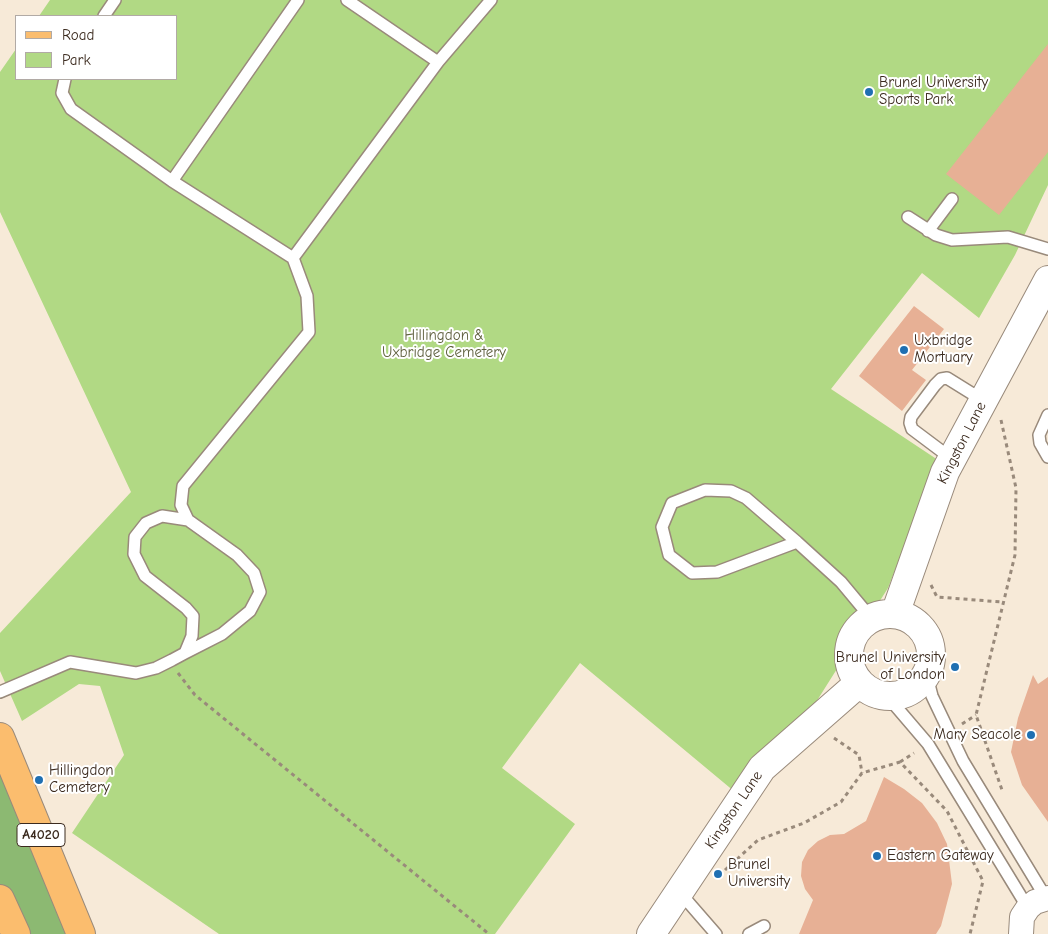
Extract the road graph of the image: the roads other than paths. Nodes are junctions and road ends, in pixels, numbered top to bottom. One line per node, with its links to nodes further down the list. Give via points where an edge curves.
1 (115, 0): 5 (lane)
2 (298, 0): 8 (lane)
3 (347, 0): 6 (lane)
4 (491, 0): 6 (lane)
5 (105, 15)
6 (438, 62): 13 (lane)
7 (65, 80): 8 (lane, via 62,93 71,109)
8 (172, 181): 13 (lane)
9 (952, 199): 11 (lane)
10 (908, 217): 11 (lane)
11 (928, 231): 12 (lane, via 952,240 1008,237)
12 (1048, 249)
13 (293, 258): 19 (lane, via 307,296 309,332 183,486 181,505)
14 (1048, 280): 15 (street, Kingston Lane)
15 (992, 408): 18 (street, Kingston Lane); 18 (lane, via 947,378 935,385 910,423 912,429)
16 (1048, 415): 17 (lane, via 1039,434)
17 (1048, 457)
18 (952, 459): 21 (street, Kingston Lane)
19 (188, 520): 22 (lane, via 162,516 146,523 135,537 134,554 145,576 192,616 192,636); 22 (lane, via 237,556 254,573 260,592 250,611 222,634)
20 (797, 542): 20 (lane, via 746,498 731,491 705,490 672,503 662,527 669,555 692,572 717,572); 21 (lane)
21 (883, 616): 23 (street, via 907,618 926,636 930,648); 24 (street, Kingston Lane, via 857,631 849,648 849,660)
22 (185, 654): 25 (lane, via 156,668 136,673 70,662)
23 (926, 673): 26 (street, via 910,691); 30 (lane, via 932,696 963,761)
24 (859, 683): 26 (street, via 872,692); 28 (street, Kingston Lane, via 762,768)
25 (0, 692)
26 (887, 696): 30 (lane, via 928,744)
27 (0, 737): 33 (main road, A4020)
28 (677, 894): 34 (street, Kingston Lane); 35 (lane)
29 (0, 898): 32 (main road)
30 (1040, 901): 37 (street, via 1022,917)
31 (764, 926): 36 (lane)
32 (16, 934)
33 (81, 934)
34 (651, 934)
35 (716, 934)
36 (749, 934)
37 (1022, 934)

